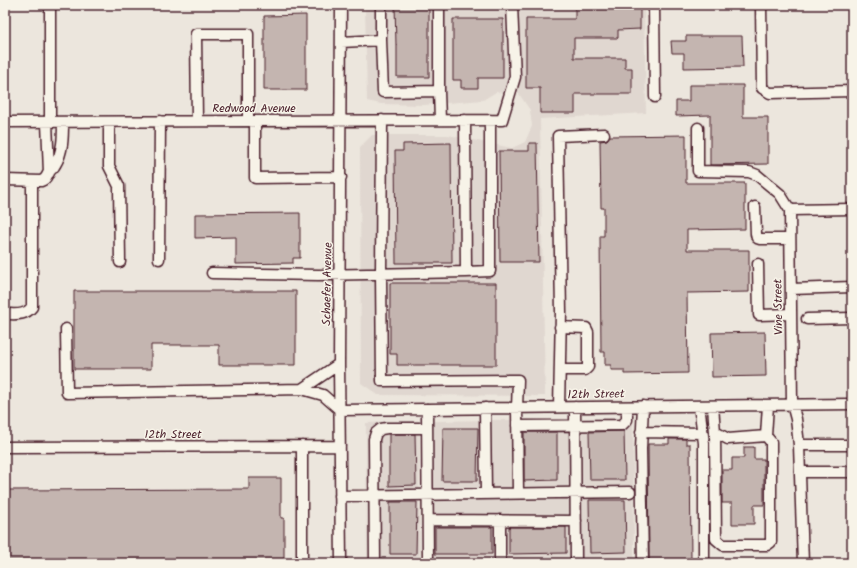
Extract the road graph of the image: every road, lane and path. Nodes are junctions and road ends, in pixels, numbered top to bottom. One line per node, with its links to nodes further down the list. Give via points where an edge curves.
1 (50, 5): 22 (street)
2 (341, 5): 9 (street, Schaefer Avenue)
3 (381, 5): 8 (street)
4 (439, 5): 10 (street)
5 (512, 5): 18 (street, Redwood Avenue, via 515,77 502,120)
6 (654, 5): 12 (street)
7 (761, 5): 11 (street, via 762,88 770,92)
8 (381, 40): 9 (street); 10 (street, via 383,92)
9 (341, 42): 14 (street, Schaefer Avenue)
10 (440, 91): 16 (street)
11 (852, 91)
12 (656, 97)
13 (252, 120): 14 (street, Redwood Avenue); 20 (street, Redwood Avenue); 20 (street, via 248,34 196,34); 28 (street, via 255,178)
14 (342, 120): 15 (street, Redwood Avenue); 28 (street, Schaefer Avenue)
15 (382, 120): 16 (street, Redwood Avenue); 41 (street)
16 (440, 120): 17 (street, Redwood Avenue)
17 (465, 120): 18 (street, Redwood Avenue); 38 (street)
18 (490, 120): 38 (street, via 490,270)
19 (160, 121): 20 (street, Redwood Avenue); 24 (street, Redwood Avenue); 35 (street)
20 (197, 121)
21 (5, 122): 22 (street, Redwood Avenue)
22 (49, 122): 23 (street, Redwood Avenue); 27 (street)
23 (63, 122): 24 (street, Redwood Avenue); 27 (street, via 63,144 55,166)
24 (109, 122): 36 (street, via 109,166 120,186)
25 (698, 128): 33 (street, via 698,171 749,172 757,175 780,194)
26 (604, 134): 48 (street, via 558,136)
27 (49, 172): 30 (street, via 45,180)
28 (341, 177): 40 (street, Schaefer Avenue)
29 (5, 180): 30 (street)
30 (32, 181): 44 (street, via 32,307 22,314)
31 (755, 207): 34 (street, via 757,238)
32 (852, 209): 33 (street)
33 (790, 210): 34 (street, Vine Street)
34 (790, 239): 43 (street, Vine Street)
35 (159, 259)
36 (120, 262)
37 (758, 264): 45 (street, via 759,315)
38 (466, 272): 41 (street)
39 (212, 274): 40 (street)
40 (340, 274): 41 (street); 50 (street, Schaefer Avenue)
41 (381, 274): 63 (street, via 382,381 518,380)
42 (852, 287): 43 (street)
43 (791, 289): 45 (street, Vine Street)
44 (5, 314)
45 (791, 314): 53 (street, Vine Street)
46 (852, 318): 47 (street)
47 (807, 319)
48 (560, 328): 51 (street); 51 (street, via 586,328 588,367 585,370)
49 (66, 329): 52 (street, via 66,393)
50 (339, 364): 52 (street); 65 (street, Schaefer Avenue)
51 (560, 370): 59 (street)
52 (302, 389): 65 (street, via 323,396)
53 (792, 404): 54 (street, 12th Street); 55 (street, 12th Street); 73 (street, Vine Street)
54 (852, 404)
55 (768, 405): 58 (street, 12th Street); 72 (street)
56 (643, 406): 57 (street, 12th Street); 61 (street, 12th Street); 69 (street)
57 (699, 406): 58 (street, 12th Street); 71 (street)
58 (713, 406): 70 (street)
59 (559, 407): 60 (street, 12th Street); 63 (street, 12th Street)
60 (575, 407): 61 (street, 12th Street); 66 (street)
61 (628, 407): 66 (street, via 627,420 622,425)
62 (485, 408): 63 (street, 12th Street); 64 (street, 12th Street); 83 (street)
63 (517, 408): 67 (street)
64 (427, 409): 65 (street, 12th Street); 68 (street)
65 (340, 410): 76 (street, Schaefer Avenue)
66 (576, 425): 67 (street); 82 (street)
67 (517, 426): 81 (street)
68 (427, 428): 84 (street, via 387,428 376,433); 85 (street)
69 (641, 432): 71 (street); 96 (street)
70 (715, 432): 72 (street, via 728,439); 72 (street, via 716,539 723,545 767,546 771,542 771,442)
71 (702, 433): 97 (street)
72 (766, 436)
73 (799, 445): 74 (street); 78 (street, Vine Street)
74 (852, 445)
75 (302, 446): 76 (street, 12th Street); 77 (street, 12th Street); 90 (street)
76 (340, 446): 86 (street, Schaefer Avenue)
77 (5, 447)
78 (800, 472): 79 (street); 98 (street, Vine Street)
79 (852, 472)
80 (630, 492): 82 (street)
81 (518, 493): 82 (street); 83 (street)
82 (576, 493): 89 (street)
83 (486, 494): 85 (street)
84 (374, 495): 85 (street); 86 (street); 92 (street)
85 (428, 495): 87 (street)
86 (340, 496): 91 (street, Schaefer Avenue)
87 (428, 520): 88 (street); 93 (street)
88 (500, 520): 89 (street); 94 (street)
89 (576, 520): 95 (street)
90 (302, 563)
91 (341, 563)
92 (375, 563)
93 (428, 563)
94 (500, 563)
95 (576, 563)
96 (643, 563)
97 (704, 563)
98 (803, 563)

